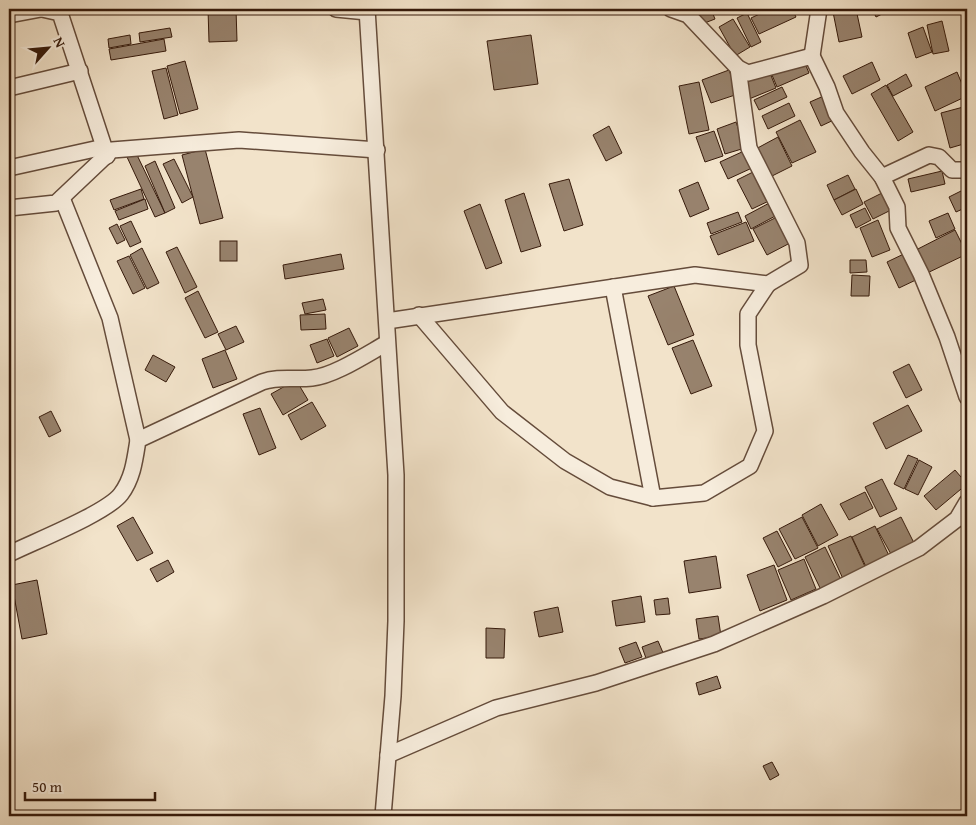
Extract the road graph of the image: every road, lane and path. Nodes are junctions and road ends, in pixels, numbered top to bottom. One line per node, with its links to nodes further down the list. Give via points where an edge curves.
1 (41, 9): 7 (street); 10 (street, via 60,12)
2 (336, 9): 5 (street)
3 (671, 9): 6 (street)
4 (819, 9): 8 (street)
5 (367, 10): 12 (street)
6 (687, 12): 9 (street)
7 (9, 15)
8 (812, 56): 9 (street, via 748,73); 16 (street, via 836,113)
9 (738, 68): 19 (street, via 748,148 797,243 800,265)
10 (80, 71): 11 (street); 13 (street)
11 (9, 88)
12 (377, 150): 13 (street, via 239,140); 22 (street)
13 (105, 151): 14 (street); 17 (street)
14 (9, 168)
15 (967, 170): 16 (street, via 952,170 939,157 929,155)
16 (882, 177): 24 (street, via 897,207 898,228 936,310)
17 (62, 198): 18 (street, via 56,203); 25 (street, via 110,318)
18 (9, 208)
19 (768, 284): 20 (street, via 696,275); 26 (street, via 748,314 748,345 765,430 750,466 704,493)
20 (613, 287): 21 (street); 26 (street)
21 (419, 315): 22 (street); 26 (street, via 502,412 516,423 565,461 610,487)
22 (387, 321): 23 (street)
23 (387, 344): 25 (street, via 313,378 274,378 262,382); 29 (street, via 396,475 396,621)
24 (967, 397)
25 (138, 440): 28 (street, via 132,474 120,495 101,510)
26 (653, 498)
27 (967, 502): 29 (street, via 957,519 919,548 805,604 706,646 596,683 496,708)
28 (9, 554)
29 (388, 755): 30 (street)
30 (383, 816)

